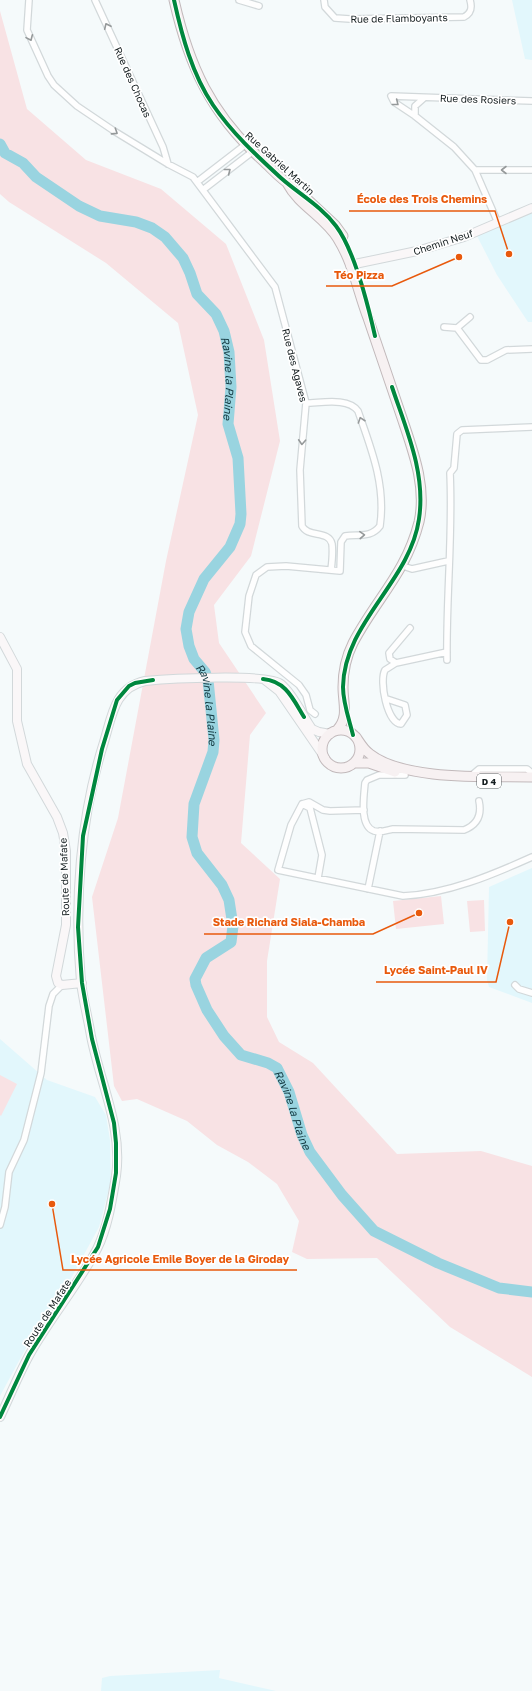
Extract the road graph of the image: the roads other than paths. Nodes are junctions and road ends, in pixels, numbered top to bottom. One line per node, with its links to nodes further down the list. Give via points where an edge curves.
1 (28, 0): 13 (street, Rue des Agaves, one-way to 13, via 27,30 54,85 77,106)
2 (95, 0): 13 (street, Rue des Chocas, one-way to 2, via 163,147)
3 (174, 0): 11 (main road, Rue Gabriel Martin / D 4, via 189,54 201,83 212,104)
4 (239, 0): 7 (street)
5 (324, 0): 6 (street, Rue de Flamboyants, via 325,7 335,18 350,20 464,17 469,15 472,9)
6 (470, 0)
7 (259, 6)
8 (424, 98): 9 (street, Rue des Rosiers); 10 (street, via 415,106); 10 (street, Rue des Rosiers, one-way to 10, via 391,96 394,102)
9 (532, 101)
10 (415, 116): 14 (street, Rue des Rosiers, via 454,147)
11 (245, 145): 12 (main road, Rue Gabriel Martin / D 4); 16 (street)
12 (252, 152): 17 (street, one-way to 12); 20 (main road, Rue Gabriel Martin / D 4, via 287,183 292,193 333,231)
13 (168, 164): 16 (street, Rue des Agaves, via 193,177)
14 (475, 170): 15 (street, one-way to 14); 19 (street, Rue des Rosiers)
15 (532, 170)
16 (197, 182): 17 (street, Rue des Agaves)
17 (204, 190): 25 (street, Rue des Agaves, via 275,287)
18 (532, 208): 19 (main road, Chemin Neuf)
19 (498, 222): 20 (main road, Chemin Neuf, via 464,237 418,252)
20 (352, 265): 28 (main road, Rue Gabriel Martin / D 4, via 420,479 419,520)
21 (470, 317): 23 (street)
22 (444, 327): 23 (street)
23 (457, 328): 24 (street, via 481,360 487,360 506,350)
24 (532, 349)
25 (306, 404): 29 (street, Rue des Agaves, one-way to 29, via 300,470 302,526 308,532 330,539); 29 (street, one-way to 25, via 340,571 341,542 346,536 368,535 380,526 380,476 358,411 354,406 343,402)
26 (532, 427): 27 (street, via 462,430 457,434 454,468 450,473 451,518)
27 (448, 561): 28 (street, via 412,569); 32 (street)
28 (403, 566): 37 (main road, Rue Gabriel Martin / D 4, via 352,645 344,672)
29 (331, 570): 38 (street, via 267,567 256,575 249,596 245,632 251,646 299,685 306,695)
30 (410, 628): 34 (street, via 389,653 390,659)
31 (0, 637): 59 (main road, Route de Mafate, via 17,669 17,721 27,764 57,817 63,833 66,850 66,924 56,976 58,983)
32 (447, 652): 33 (street); 34 (street)
33 (447, 660)
34 (396, 663): 36 (street, via 383,673 382,688)
35 (263, 679): 40 (main road, Route de Mafate, via 280,683); 41 (main road, via 279,691); 58 (main road, Route de Mafate, via 153,680 129,686 116,700 91,793 83,836 78,927)
36 (387, 699): 36 (street, via 394,721 398,724 403,722 407,715 405,705)
37 (345, 704): 42 (main road, Rue Gabriel Martin / D 4, via 345,719); 43 (main road, Rue Gabriel Martin / D 4)
38 (310, 710): 39 (street); 40 (street)
39 (315, 714)
40 (304, 717): 41 (street); 42 (main road, Route de Mafate, via 315,731)
41 (305, 730): 44 (main road)
42 (334, 732): 43 (main road, via 344,730); 44 (main road, via 323,744)
43 (355, 736): 45 (main road, via 360,750); 48 (main road, D 4, via 370,754 392,765 408,770)
44 (325, 758): 45 (main road, via 335,767 342,768)
45 (354, 763): 47 (main road, D 4, via 369,763)
46 (532, 773): 48 (street, via 527,769 479,769)
47 (405, 775): 50 (main road, D 4); 53 (street, via 379,775 367,780)
48 (472, 775): 49 (main road, D 4)
49 (532, 777)
50 (532, 783)
51 (479, 801): 54 (street, via 481,809 478,819 464,830 393,829)
52 (311, 806): 53 (street, via 330,811); 56 (street, via 322,855); 56 (street, via 302,804 291,825 278,870)
53 (364, 810): 54 (street, via 366,824 374,831)
54 (380, 832): 57 (street)
55 (532, 857): 57 (street, via 472,881 417,896)
56 (318, 878): 57 (street)
57 (368, 889)
58 (82, 983): 59 (main road); 63 (main road, Route de Mafate, via 92,1039 114,1123 117,1160 110,1209 98,1247 30,1355)
59 (62, 985): 62 (street, via 53,994 49,1006 41,1073 24,1140 8,1172 5,1207)
60 (515, 985): 61 (street)
61 (532, 993)
62 (0, 1225)
63 (0, 1417)

